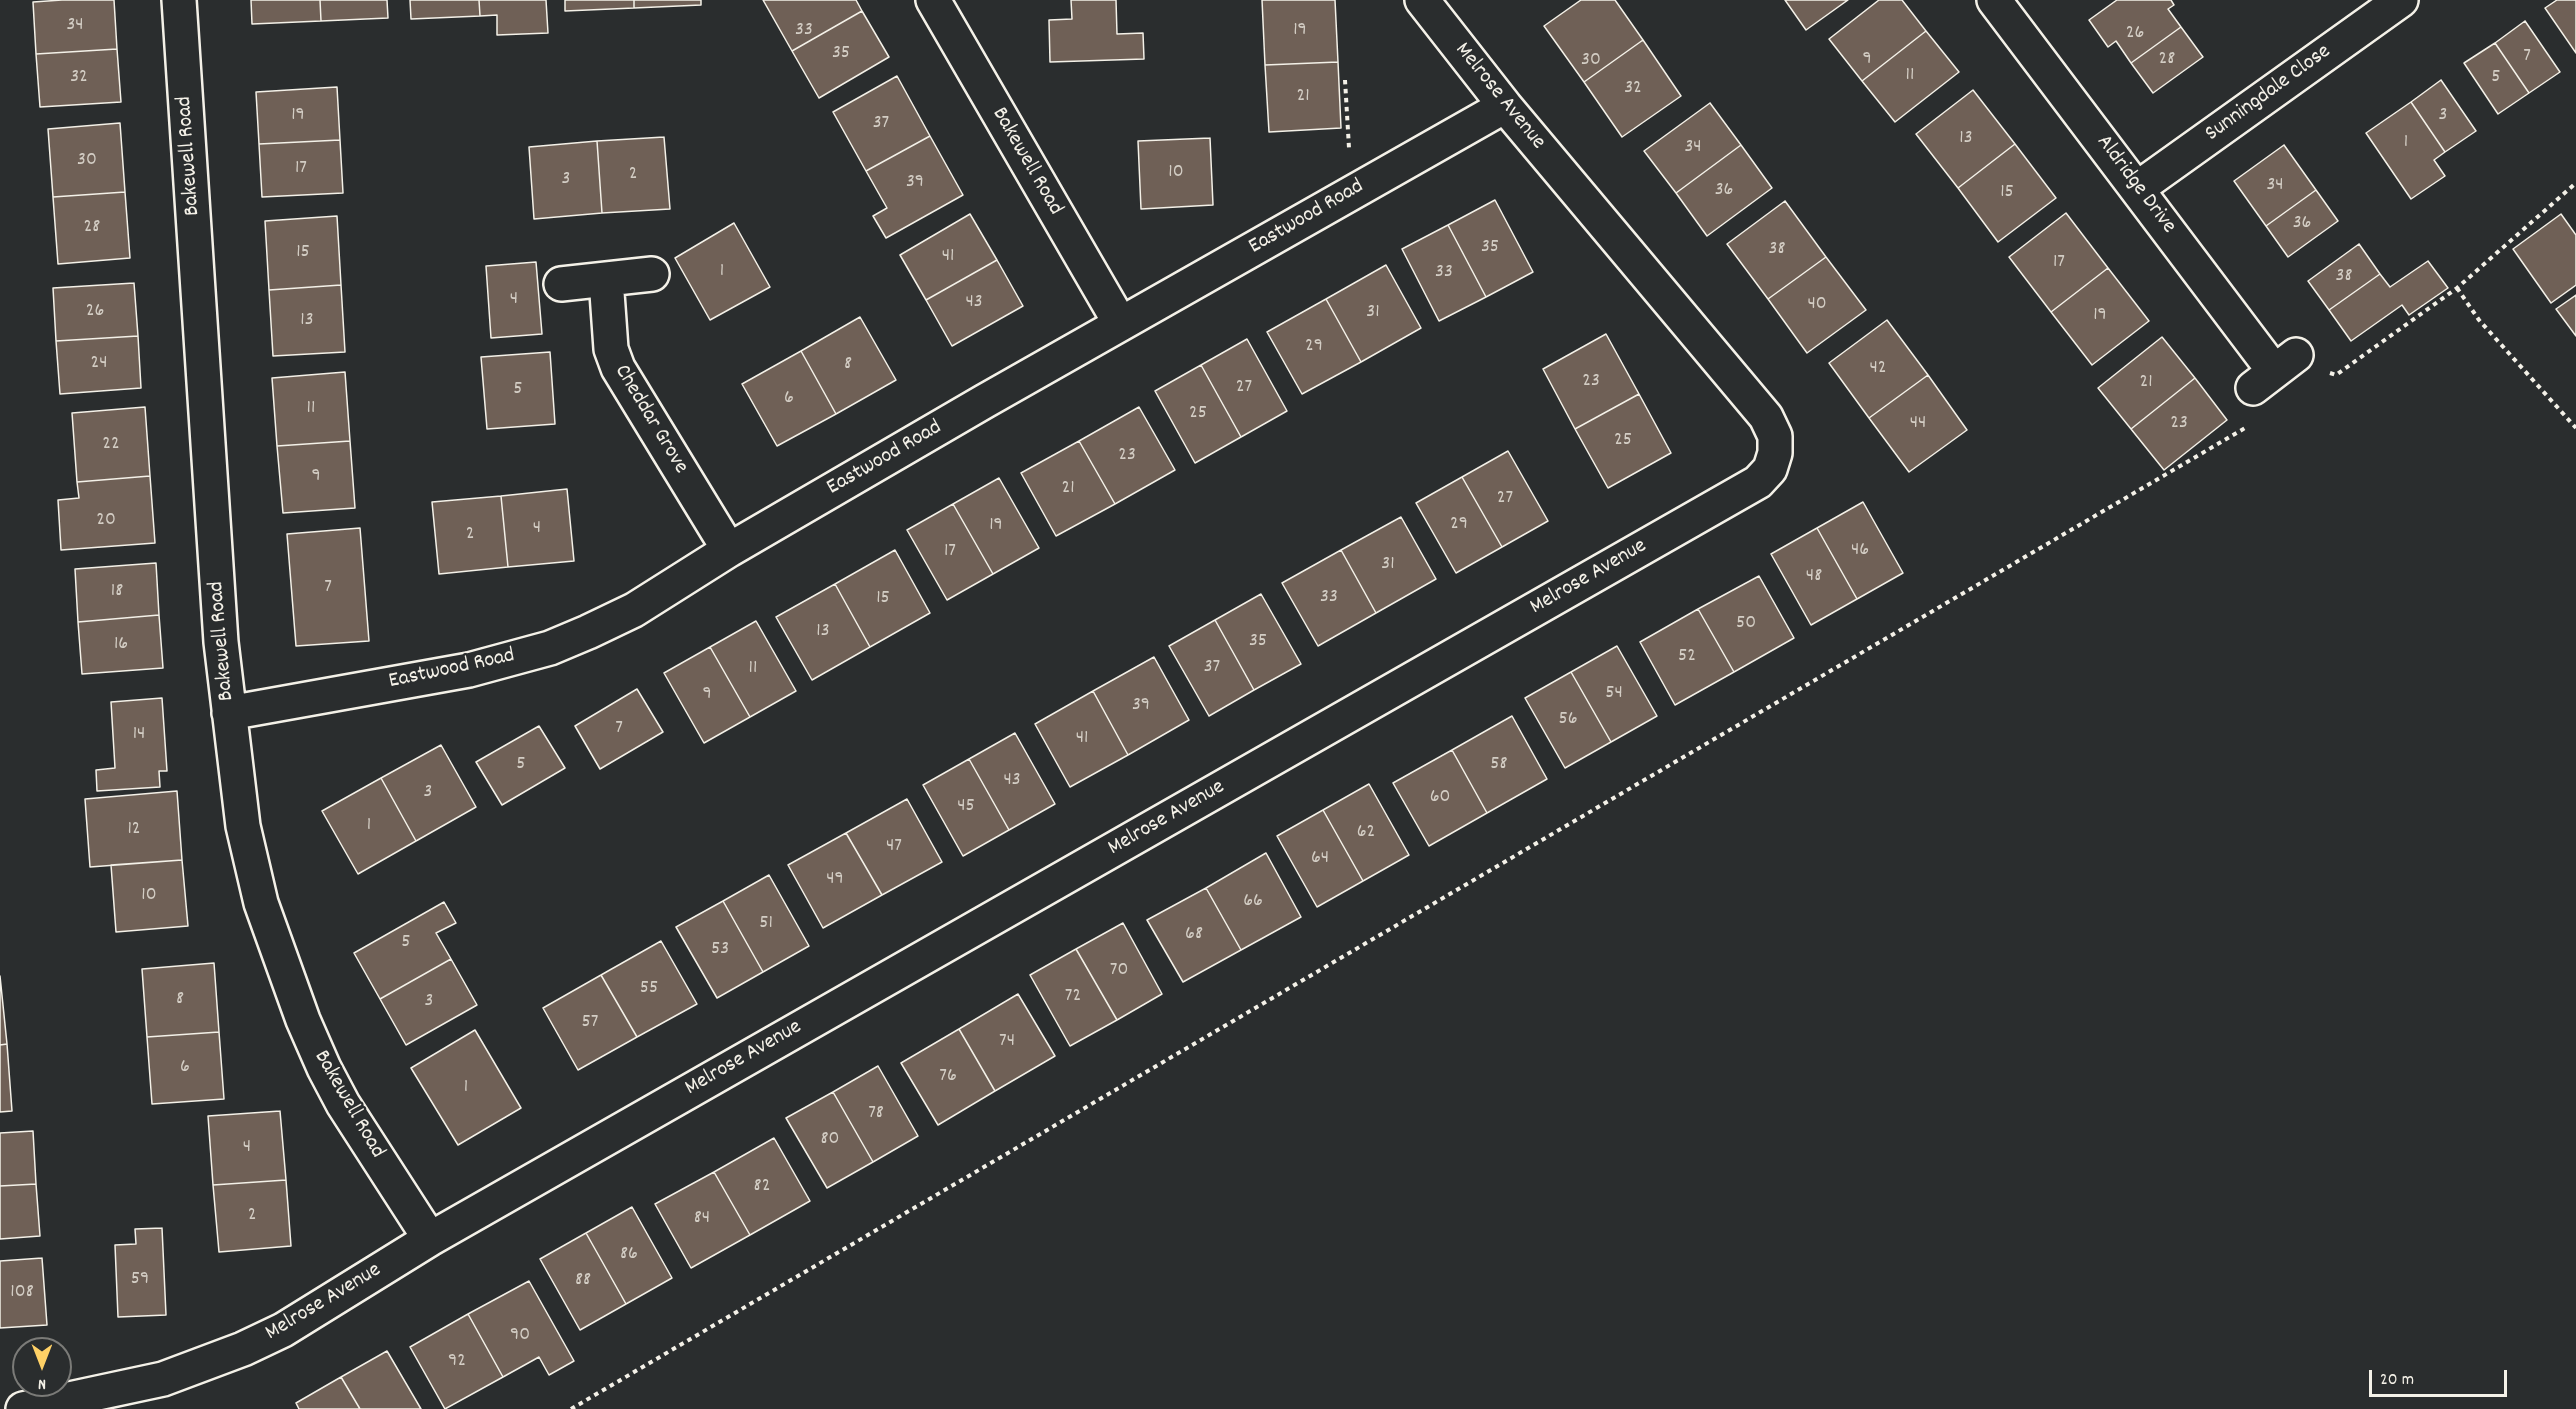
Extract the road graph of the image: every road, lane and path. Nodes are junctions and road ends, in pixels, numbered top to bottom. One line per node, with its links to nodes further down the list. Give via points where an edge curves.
1 (179, 0): 21 (street, Bakewell Road, via 221,642)
2 (933, 0): 15 (street, Bakewell Road)
3 (1422, 0): 7 (street, Melrose Avenue)
4 (1994, 0): 10 (street, Aldridge Drive)
5 (2401, 0): 10 (street, Sunningdale Close)
6 (1345, 80): 8 (path)
7 (1505, 106): 15 (street, Eastwood Road); 22 (street, Melrose Avenue, via 1766,417 1774,436 1775,453 1770,469 1758,482)
8 (1349, 154)
9 (2576, 183): 14 (path)
10 (2138, 188): 16 (street, Aldridge Drive)
11 (652, 274): 12 (street)
12 (606, 279): 13 (street); 20 (street, Cheddar Grove, via 611,349 618,368)
13 (561, 284)
14 (2457, 288): 17 (path, via 2336,375); 19 (path, via 2479,320)
15 (1120, 323): 20 (street, Eastwood Road)
16 (2274, 371)
17 (2326, 372)
18 (2253, 423): 24 (path)
19 (2576, 428)
20 (729, 550): 21 (street, Eastwood Road, via 634,610 550,648 469,670)
21 (229, 713): 22 (street, Bakewell Road, via 251,863 303,1020 343,1104)
22 (430, 1239): 23 (street, Melrose Avenue, via 283,1330 243,1349 163,1379)
23 (23, 1409)
24 (571, 1409)

